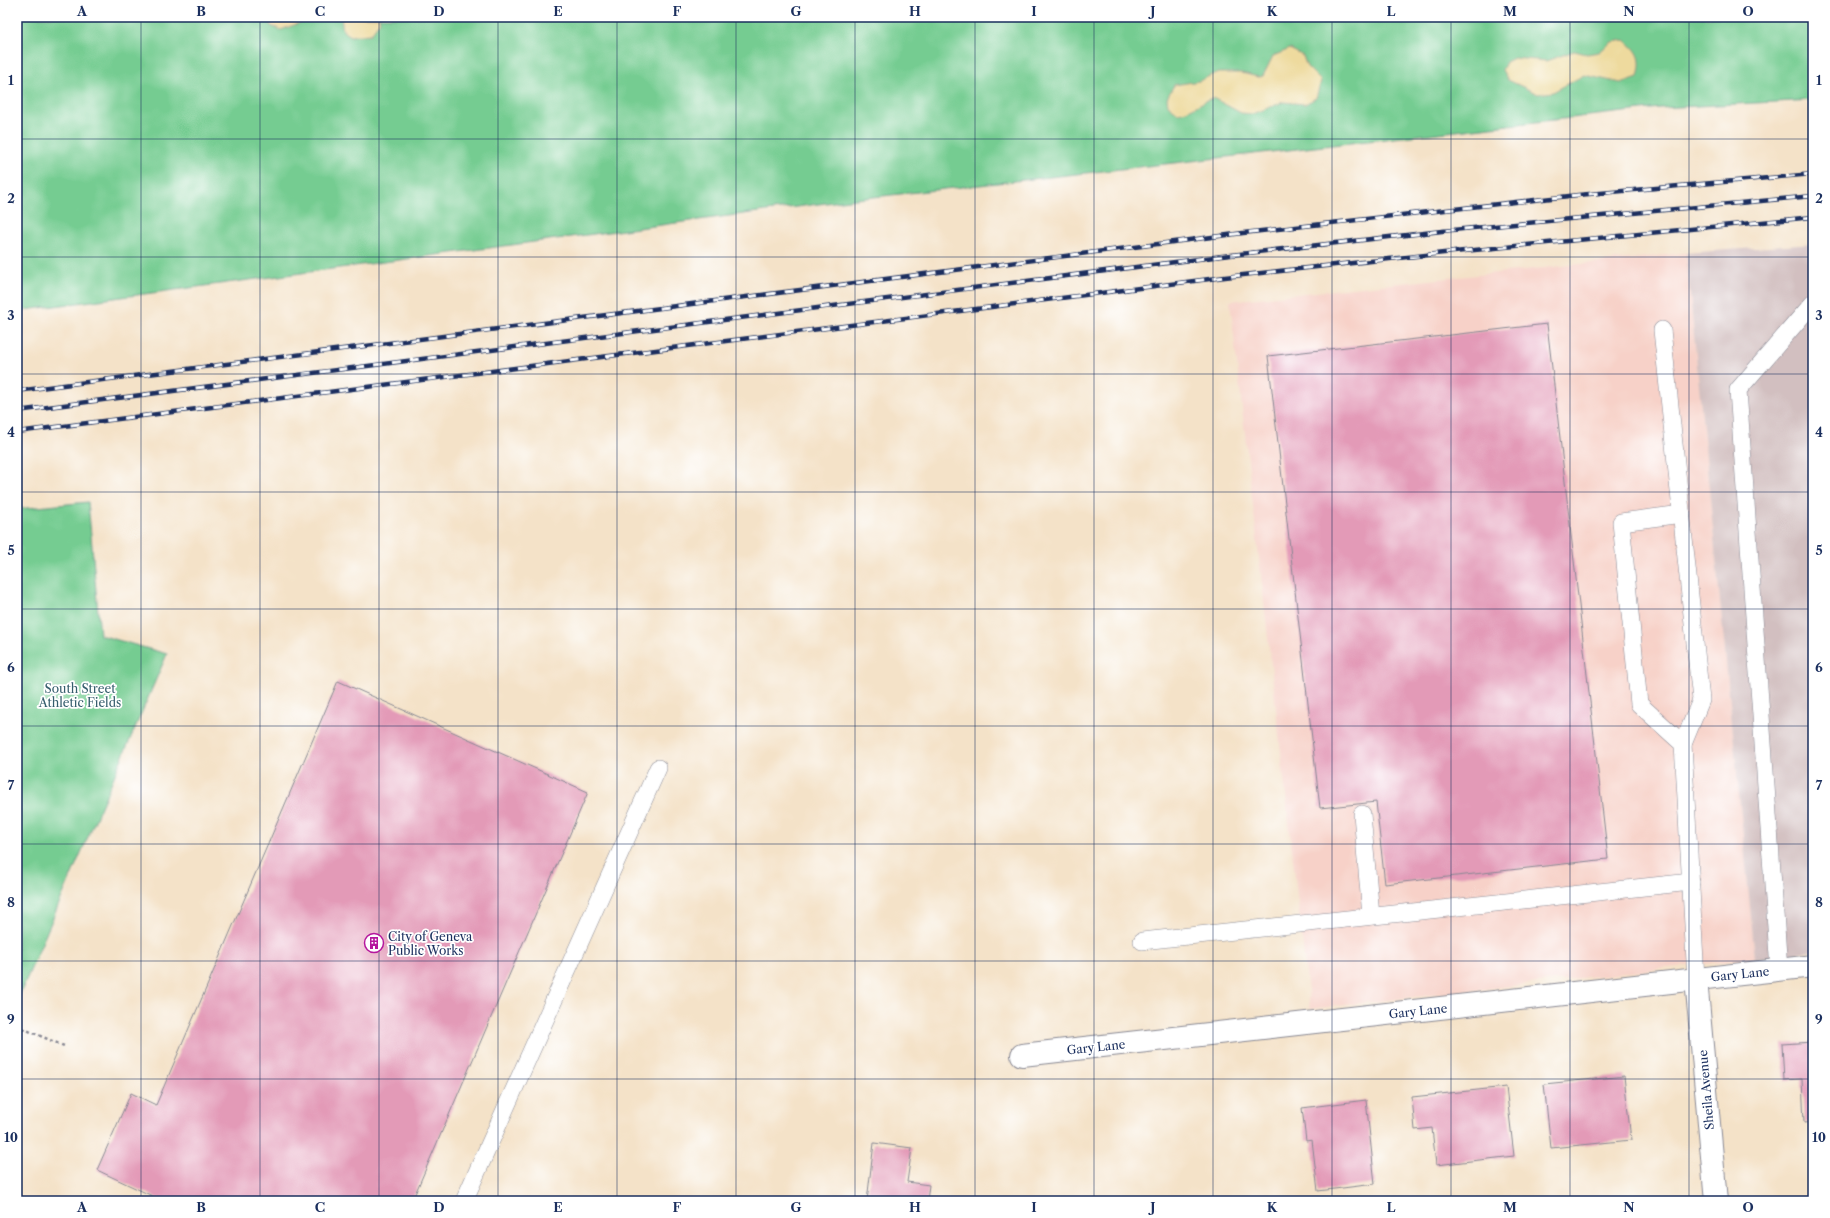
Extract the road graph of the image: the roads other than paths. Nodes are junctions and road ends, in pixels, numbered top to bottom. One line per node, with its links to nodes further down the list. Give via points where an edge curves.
1 (1813, 303): 11 (lane, via 1738,390)
2 (1662, 330): 3 (lane)
3 (1682, 514): 4 (lane, via 1702,700); 4 (lane, via 1621,522 1639,704)
4 (1683, 744): 7 (lane)
5 (658, 768): 14 (lane)
6 (1362, 814): 8 (lane)
7 (1691, 882): 8 (lane); 12 (lane)
8 (1371, 916): 9 (lane)
9 (1142, 941)
10 (1813, 966): 11 (street, Gary Lane)
11 (1779, 970): 12 (street, Gary Lane)
12 (1696, 979): 13 (street, Gary Lane); 15 (street, Sheila Avenue)
13 (1022, 1055)
14 (464, 1201)
15 (1716, 1201)

